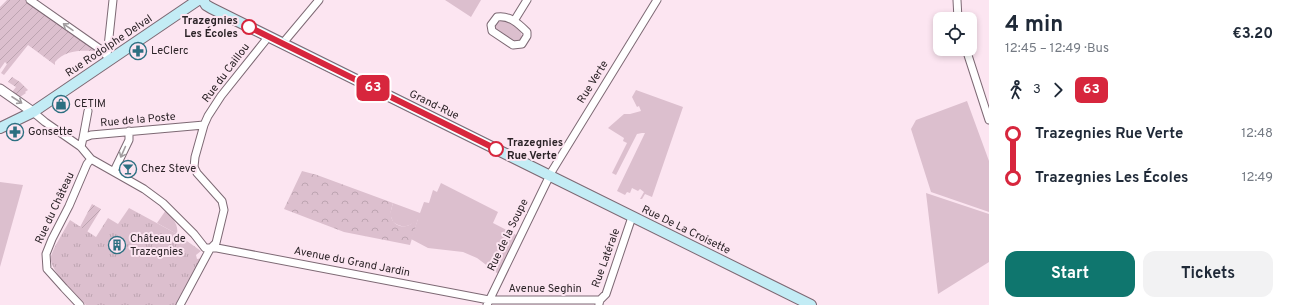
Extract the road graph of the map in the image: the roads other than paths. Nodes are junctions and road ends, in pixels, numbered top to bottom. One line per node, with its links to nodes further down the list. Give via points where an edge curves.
1 (30, 0): 14 (street, one-way to 1)
2 (113, 0): 14 (street)
3 (198, 0): 14 (main road, Rue Rodolphe Delval)
4 (203, 0): 11 (main road, Grand-Rue, via 211,8)
5 (319, 0): 12 (street)
6 (527, 0): 10 (street)
7 (657, 0): 26 (street, Rue Verte)
8 (957, 0): 9 (street)
9 (958, 12)
10 (514, 21): 10 (street, via 526,32 527,36 522,44 514,44 492,31 492,25 497,17 506,17)
11 (269, 36): 12 (main road, Grand-Rue); 19 (street, Rue du Caillou, via 221,96)
12 (283, 43): 26 (main road, Grand-Rue)
13 (968, 56): 18 (street)
14 (109, 58): 17 (main road, Rue Rodolphe Delval)
15 (0, 89): 17 (street, one-way to 17)
16 (88, 111): 22 (street)
17 (33, 112): 20 (main road, Rue Rodolphe Delval); 23 (street)
18 (989, 120)
19 (204, 125): 21 (street, Rue de la Poste); 28 (street, Rue du Caillou, via 194,167 222,201 224,210 216,243)
20 (0, 128)
21 (129, 131): 22 (street, Rue de la Poste); 25 (street, one-way to 25, via 129,140)
22 (83, 138): 23 (street)
23 (81, 147): 24 (street)
24 (91, 159): 25 (street); 31 (street, Rue du Château, via 46,254 47,269)
25 (114, 171): 28 (street, via 163,203 205,248)
26 (550, 175): 27 (main road, Rue De La Croisette); 29 (street, Rue de la Soupe)
27 (632, 217): 30 (street, Rue Latérale, via 606,294); 33 (main road, Rue De La Croisette)
28 (210, 249): 29 (street, Avenue du Grand Jardin, via 224,249); 32 (street)
29 (488, 302): 30 (street, Avenue Seghin)
30 (600, 303)
31 (80, 305)
32 (180, 305)
33 (811, 305)

